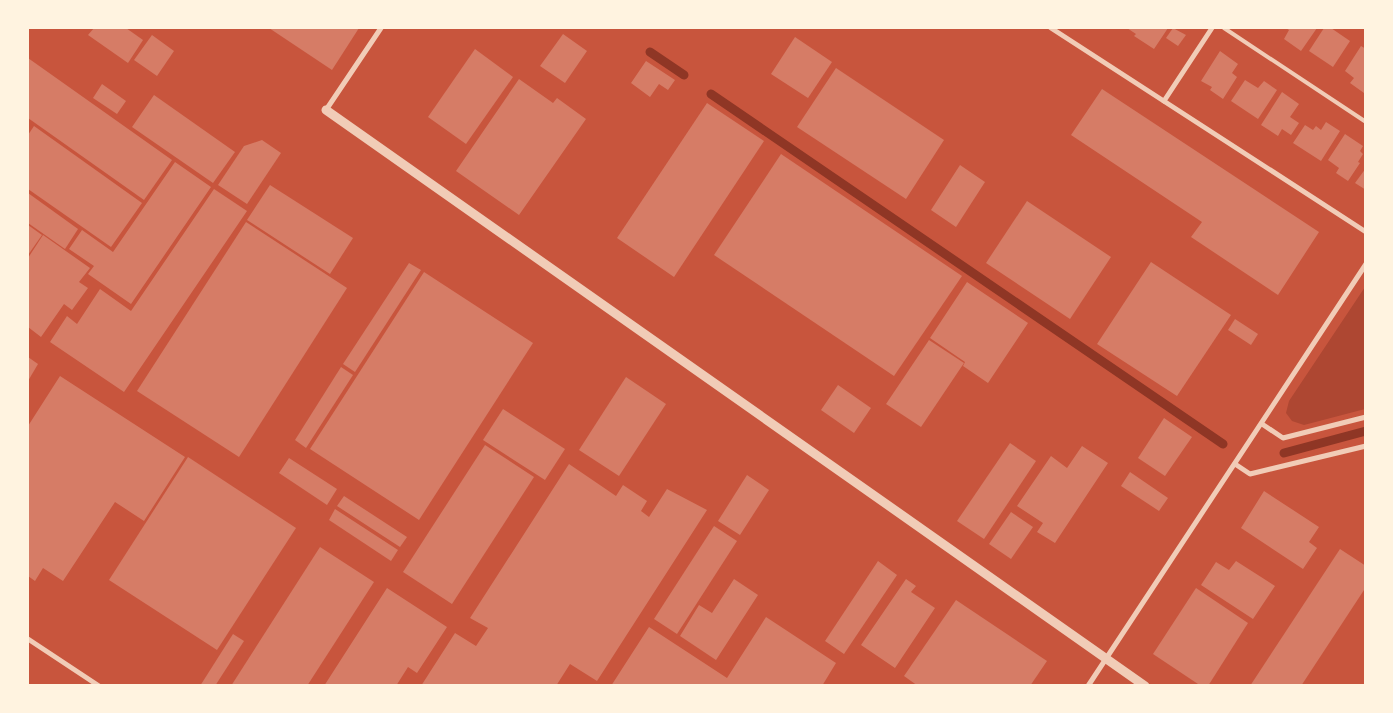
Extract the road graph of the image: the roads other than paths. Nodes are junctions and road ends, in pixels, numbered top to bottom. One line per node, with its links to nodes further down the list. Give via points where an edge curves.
1 (381, 28): 6 (street)
2 (1051, 28): 5 (street)
3 (1212, 28): 5 (street)
4 (1224, 28): 7 (lane)
5 (1164, 100): 8 (street)
6 (326, 110): 15 (street)
7 (1366, 122)
8 (1366, 232)
9 (1366, 264): 11 (street)
10 (1366, 417): 11 (street, via 1283,438)
11 (1262, 424): 13 (street)
12 (1366, 446): 13 (street, via 1250,474)
13 (1235, 464): 15 (street)
14 (28, 639): 16 (street)
15 (1106, 658): 17 (street); 18 (street)
16 (98, 686)
17 (1088, 686)
18 (1145, 686)

